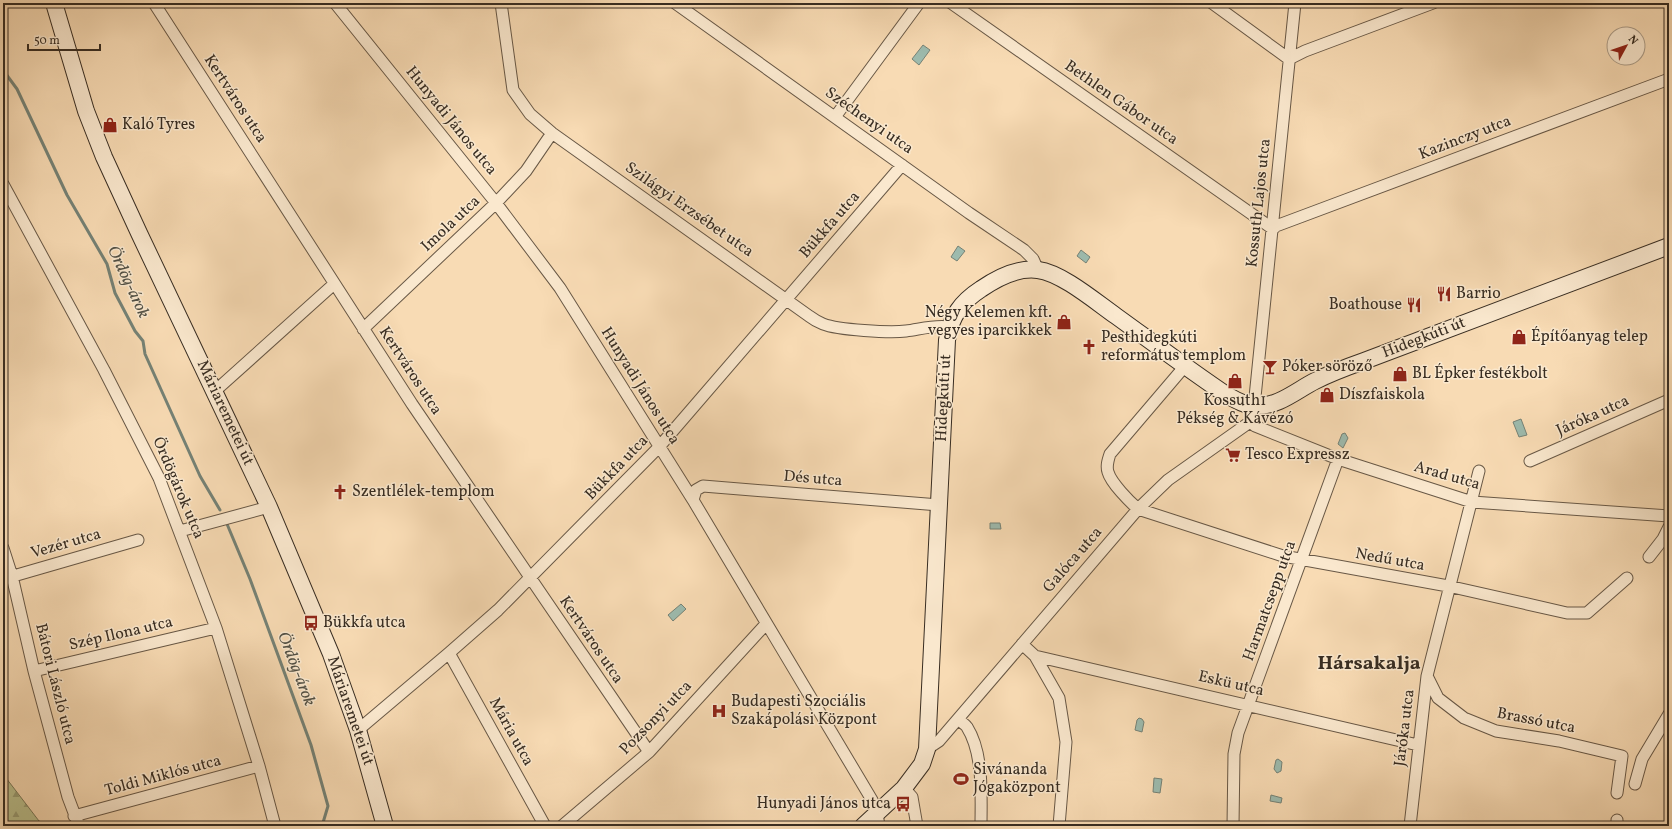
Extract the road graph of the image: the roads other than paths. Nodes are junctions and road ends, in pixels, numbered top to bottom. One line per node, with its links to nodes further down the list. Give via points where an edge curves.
1 (54, 3): 26 (main road, Máriaremetei út, via 86,111 104,157)
2 (154, 3): 21 (street, Kertváros utca)
3 (336, 3): 17 (street, Hunyadi János utca)
4 (501, 3): 14 (street, Szilágyi Erzsébet utca, via 513,90 530,114)
5 (675, 3): 13 (street, Széchenyi utca)
6 (919, 3): 13 (street)
7 (951, 3): 18 (street, Bethlen Gábor utca)
8 (1212, 3): 11 (street)
9 (1295, 3): 11 (street, Kossuth Lajos utca)
10 (1433, 3): 11 (street)
11 (1289, 59): 18 (street, Kossuth Lajos utca)
12 (1669, 78): 18 (street, Kazinczy utca)
13 (835, 117): 15 (street, Széchenyi utca)
14 (552, 133): 17 (street, Imola utca, via 526,171); 22 (street, Szilágyi Erzsébet utca)
15 (902, 165): 20 (street, Széchenyi utca, via 1024,250 1033,258); 22 (street, Bükkfa utca)
16 (3, 184): 41 (street, Ördögárok utca, via 156,471)
17 (496, 203): 24 (street, Imola utca); 30 (street, Hunyadi János utca, via 560,288)
18 (1273, 229): 28 (street, Kossuth Lajos utca)
19 (1669, 246): 28 (main road, Hidegkúti út, via 1339,371 1273,404)
20 (1038, 270): 23 (main road, Hidegkúti út, via 1013,272 988,284 966,300); 25 (main road, Hidegkúti út, via 1073,286)
21 (334, 284): 24 (street, Kertváros utca); 26 (street)
22 (787, 300): 23 (street, Szilágyi Erzsébet utca, via 823,324 837,327 890,331); 30 (street, Bükkfa utca)
23 (949, 327): 36 (main road, Hidegkúti út)
24 (363, 329): 47 (street, Kertváros utca)
25 (1185, 366): 28 (main road, Hidegkúti út, via 1225,394 1239,402); 38 (street, via 1110,454 1107,462 1108,473)
26 (215, 391): 37 (main road, Máriaremetei út)
27 (1669, 400): 32 (street, Járóka utca)
28 (1254, 406): 29 (street)
29 (1250, 422): 31 (street, Arad utca, via 1254,426); 38 (street, Galóca utca, via 1168,480)
30 (659, 448): 34 (street, Hunyadi János utca); 47 (street, Bükkfa utca)
31 (1338, 459): 35 (street, Arad utca); 45 (street, Harmatcsepp utca)
32 (1530, 461)
33 (1479, 471): 35 (street, Járóka utca)
34 (693, 500): 36 (street, Dés utca, via 696,490 703,486); 50 (street, Hunyadi János utca)
35 (1472, 502): 39 (street, Arad utca); 49 (street, Járóka utca)
36 (934, 505): 62 (main road, Hidegkúti út)
37 (269, 506): 41 (street); 60 (main road, Máriaremetei út, via 331,654)
38 (1138, 509): 45 (street, Nedű utca); 52 (street, Galóca utca)
39 (1669, 516)
40 (1669, 527): 44 (street, via 1664,539)
41 (180, 531): 51 (street, Ördögárok utca)
42 (138, 540): 46 (street, Vezér utca)
43 (3, 548): 46 (street, Bátori László utca)
44 (1649, 557)
45 (1302, 560): 49 (street, Nedű utca); 57 (street, Harmatcsepp utca)
46 (7, 578): 55 (street, Bátori László utca)
47 (530, 578): 53 (street, Bükkfa utca); 63 (street, Kertváros utca)
48 (1627, 578): 49 (street, Nedű utca, via 1587,613 1567,613)
49 (1448, 586): 56 (street, Járóka utca)
50 (766, 624): 63 (street, Pozsonyi utca); 68 (street, Hunyadi János utca, via 872,800)
51 (216, 628): 55 (street, Szép Ilona utca); 64 (street, Ördögárok utca)
52 (1022, 644): 54 (street); 59 (street, Galóca utca)
53 (449, 653): 60 (street, Bükkfa utca); 72 (street, Mária utca)
54 (1036, 656): 57 (street, Eskü utca); 77 (street, via 1059,698 1064,721 1066,742)
55 (34, 671): 69 (street, Bátori László utca)
56 (1427, 676): 61 (street, Járóka utca); 67 (street, Brassó utca, via 1438,698 1464,718 1496,732 1559,741 1622,756)
57 (1249, 704): 61 (street, Eskü utca); 78 (street, Harmatcsepp utca, via 1238,733 1234,754)
58 (1669, 714): 65 (street, via 1642,759)
59 (958, 719): 62 (street, Galóca utca, via 939,741); 76 (street, via 966,726 977,755 981,784)
60 (358, 730): 71 (main road, Máriaremetei út)
61 (1418, 745): 79 (street, Járóka utca)
62 (927, 749): 66 (main road, Hidegkúti út, via 922,764)
63 (649, 752): 73 (street, Pozsonyi utca)
64 (259, 766): 69 (street, Toldi Miklós utca); 70 (street, Ördögárok utca)
65 (1635, 784)
66 (904, 788): 68 (main road, Hidegkúti út); 75 (street, via 912,797)
67 (1617, 793)
68 (878, 819): 74 (main road, Hidegkúti út)
69 (77, 821)
70 (274, 826)
71 (385, 826)
72 (545, 826)
73 (562, 826)
74 (863, 826)
75 (917, 826)
76 (981, 826)
77 (1059, 826)
78 (1233, 826)
79 (1410, 826)

